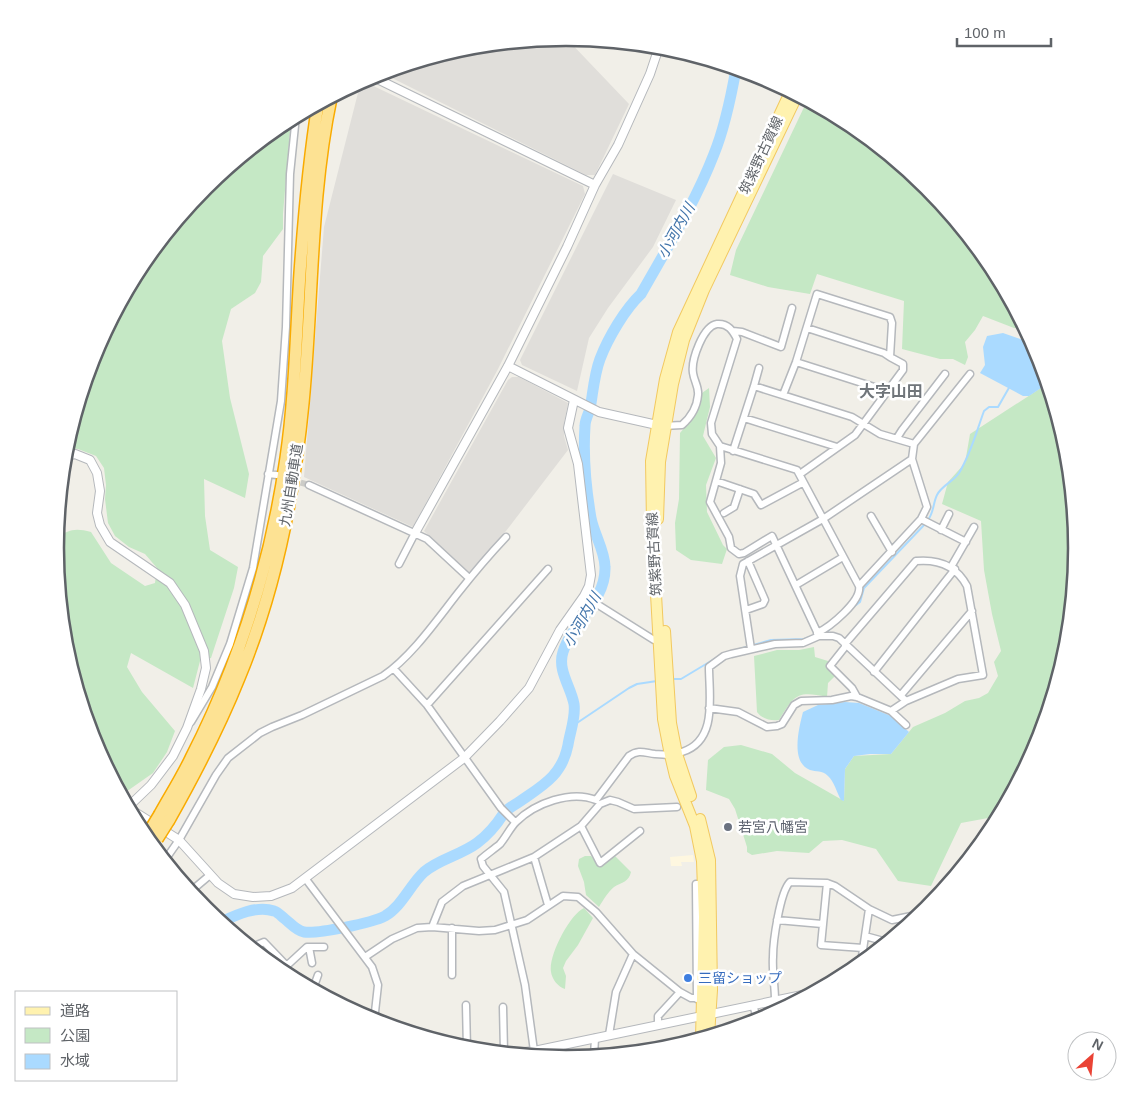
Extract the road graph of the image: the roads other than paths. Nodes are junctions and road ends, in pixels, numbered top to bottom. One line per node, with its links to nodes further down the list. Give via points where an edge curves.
1 (656, 55): 8 (street, via 621,138)
2 (382, 81): 8 (street)
3 (787, 98): 24 (main road, 筑紫野古賀線, via 683,319 673,350)
4 (794, 101): 24 (main road, 筑紫野古賀線, via 690,322)
5 (329, 106): 82 (highway, 九州自動車道, via 316,209 301,424 283,536 264,608 240,676 207,751)
6 (317, 112): 82 (highway, 九州自動車道, via 306,193 290,427 269,547 231,671)
7 (295, 126): 32 (street, via 281,401)
8 (595, 185): 14 (street)
9 (792, 308): 11 (street, via 781,347)
10 (807, 328): 12 (street); 12 (street, via 817,294 890,317); 13 (street)
11 (733, 331): 24 (street, via 720,324 705,331 694,363 698,396 690,419 682,426); 27 (street, via 738,339 711,423 712,434)
12 (890, 357): 19 (street, via 903,364 903,370)
13 (796, 362): 19 (street); 20 (street)
14 (508, 366): 21 (street); 46 (street)
15 (759, 368): 18 (street)
16 (945, 374): 25 (street)
17 (970, 374): 26 (street)
18 (754, 386): 20 (street); 22 (street)
19 (887, 391): 23 (street)
20 (784, 395): 23 (street, via 852,417)
21 (577, 402): 24 (street, via 599,412); 59 (street, via 568,428 578,464 591,575)
22 (744, 418): 28 (street); 29 (street)
23 (863, 424): 25 (street, via 880,434); 28 (street, via 855,435)
24 (661, 426): 63 (main road, 筑紫野古賀線, via 651,462); 76 (main road, 筑紫野古賀線, via 658,520)
25 (898, 438): 26 (street)
26 (914, 444): 31 (street)
27 (720, 446): 29 (street); 35 (street, via 721,463)
28 (838, 447): 33 (street)
29 (733, 451): 33 (street, via 797,470)
30 (73, 454): 75 (street, via 90,460 98,473 97,513 110,542 170,583 185,605 204,651 206,668)
31 (912, 459): 42 (street); 43 (street, via 928,507)
32 (268, 474): 34 (street); 75 (street, via 253,568 230,644 212,687)
33 (800, 474): 36 (street)
34 (276, 475)
35 (716, 481): 38 (street); 49 (street, via 710,502 730,537 731,548 739,554 744,553 772,536)
36 (802, 483): 38 (street, via 761,505 754,494); 42 (street)
37 (310, 485): 46 (street)
38 (740, 489): 39 (street, via 734,507)
39 (724, 513)
40 (949, 514): 45 (street)
41 (871, 516): 50 (street)
42 (823, 519): 49 (street); 51 (street)
43 (920, 519): 45 (street); 50 (street)
44 (974, 527): 48 (street)
45 (941, 530): 48 (street)
46 (415, 534): 53 (street); 56 (street, via 427,538)
47 (506, 537): 56 (street)
48 (966, 542): 54 (street)
49 (777, 544): 52 (street); 57 (street)
50 (892, 552): 58 (street)
51 (843, 557): 57 (street); 58 (street)
52 (748, 561): 60 (street, via 741,568 740,576); 60 (street, via 765,600 763,604)
53 (399, 564)
54 (953, 568): 61 (street, via 962,575 967,586); 64 (street, via 936,562 916,561); 67 (street)
55 (548, 569): 71 (street)
56 (469, 578): 66 (street)
57 (796, 585): 62 (street)
58 (859, 586): 62 (street, via 855,601)
59 (586, 597): 63 (street); 77 (street, via 560,630 529,688)
60 (746, 610): 65 (street)
61 (972, 612): 68 (street); 70 (street, via 983,675 958,679)
62 (818, 634): 64 (street, via 840,638); 65 (street, via 803,643)
63 (658, 640): 76 (main road, 筑紫野古賀線, via 663,719)
64 (845, 644): 67 (street); 69 (street, via 830,666)
65 (751, 649): 72 (street, via 724,656 709,667)
66 (394, 669): 71 (street); 87 (street, via 260,733 228,758)
67 (874, 672): 68 (street)
68 (901, 695): 70 (street)
69 (857, 697): 72 (street, via 801,701 794,705 782,724 772,727 738,712); 73 (street)
70 (906, 701): 73 (street)
71 (427, 704): 77 (street)
72 (709, 708): 76 (street, via 704,736 688,751)
73 (891, 711): 74 (street)
74 (906, 725)
75 (188, 728): 79 (street, via 173,756)
76 (673, 755): 78 (street, via 635,752); 120 (main road, 筑紫野古賀線, via 675,776 695,826 702,861); 127 (main road, 筑紫野古賀線, via 700,820 710,860 712,954)
77 (464, 758): 83 (street); 92 (street)
78 (598, 802): 80 (street, via 610,800 634,809); 83 (street, via 578,796 564,798); 84 (street)
79 (134, 803)
80 (677, 807)
81 (142, 816): 87 (street)
82 (164, 817): 86 (highway, 九州自動車道, bridge)
83 (514, 821): 91 (street, via 501,843 481,859)
84 (581, 826): 85 (street, via 600,863); 89 (street)
85 (640, 831)
86 (154, 834)
87 (179, 840): 88 (street); 90 (street)
88 (169, 854)
89 (534, 857): 91 (street); 95 (street)
90 (210, 875): 92 (street, via 234,894 253,897 271,896 292,888); 94 (street)
91 (490, 875): 100 (street, via 504,892); 101 (street, via 463,886 442,902)
92 (305, 878): 111 (street)
93 (827, 883): 96 (street); 98 (street, via 790,882); 99 (street)
94 (196, 886)
95 (548, 905): 100 (street, via 527,920); 110 (street, via 563,896 578,897 596,912)
96 (869, 909): 97 (street, via 892,920); 103 (street)
97 (906, 917)
98 (777, 920): 99 (street); 121 (street, via 772,959)
99 (822, 924): 108 (street, via 821,945)
100 (510, 926): 102 (street, via 479,931); 135 (street, via 524,985)
101 (432, 927): 102 (street); 111 (street, via 417,928 392,939)
102 (452, 928): 115 (street)
103 (865, 936): 104 (street); 108 (street)
104 (879, 940)
105 (259, 944): 112 (street, via 264,942)
106 (309, 947): 107 (street); 113 (street); 114 (street)
107 (324, 947)
108 (863, 948): 109 (street)
109 (862, 952)
110 (633, 954): 118 (street); 131 (street, via 616,992)
111 (365, 957): 125 (street, via 378,984)
112 (284, 963)
113 (312, 963)
114 (287, 966)
115 (452, 975)
116 (318, 976): 117 (street)
117 (316, 983)
118 (680, 992): 120 (street); 128 (street, via 658,1016)
119 (789, 997): 121 (street)
120 (700, 998): 127 (main road, 筑紫野古賀線)
121 (775, 1000): 123 (street)
122 (466, 1005): 133 (street)
123 (753, 1005): 126 (street); 127 (street)
124 (503, 1007): 134 (street)
125 (375, 1012)
126 (755, 1013)
127 (706, 1014): 128 (street); 129 (main road, 筑紫野古賀線); 130 (main road, 筑紫野古賀線)
128 (658, 1024): 131 (street)
129 (708, 1029)
130 (702, 1031)
131 (609, 1035): 132 (street)
132 (595, 1038): 136 (street); 137 (street)
133 (467, 1040)
134 (504, 1045)
135 (534, 1049)
136 (542, 1049)
137 (594, 1049)

